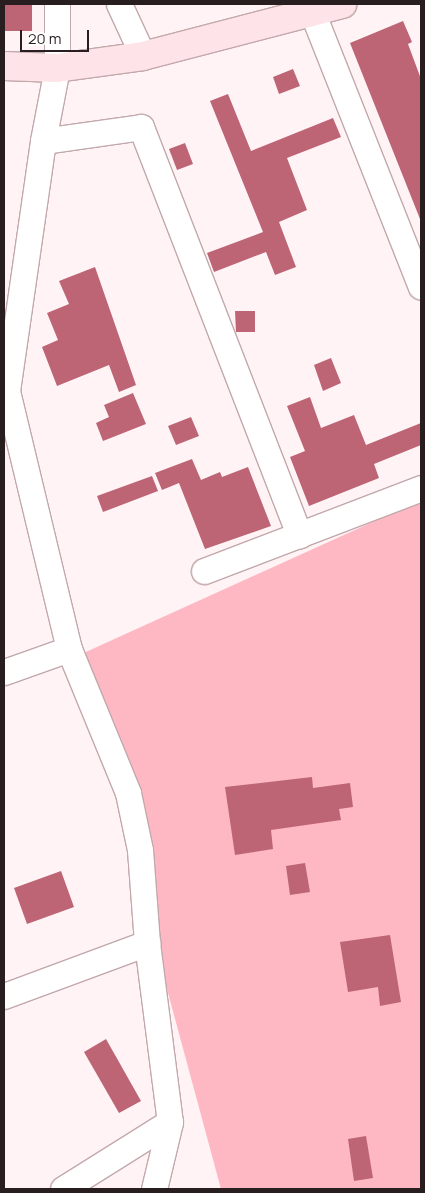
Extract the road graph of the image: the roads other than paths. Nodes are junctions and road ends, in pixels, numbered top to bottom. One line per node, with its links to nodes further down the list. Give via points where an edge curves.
1 (57, 4): 7 (street)
2 (119, 4): 5 (street)
3 (342, 4): 4 (main road)
4 (311, 9): 5 (main road); 9 (street)
5 (143, 56): 7 (main road)
6 (4, 66): 7 (main road)
7 (57, 68): 8 (street)
8 (43, 141): 11 (street, via 141,127); 13 (street, via 7,391)
9 (421, 287)
10 (421, 488): 11 (street)
11 (299, 535): 12 (street)
12 (204, 571)
13 (69, 649): 14 (street); 15 (street, via 128,793 140,850)
14 (4, 672)
15 (147, 942): 16 (street); 17 (street)
16 (4, 996)
17 (170, 1122): 18 (street); 19 (street)
18 (64, 1189)
19 (154, 1189)

